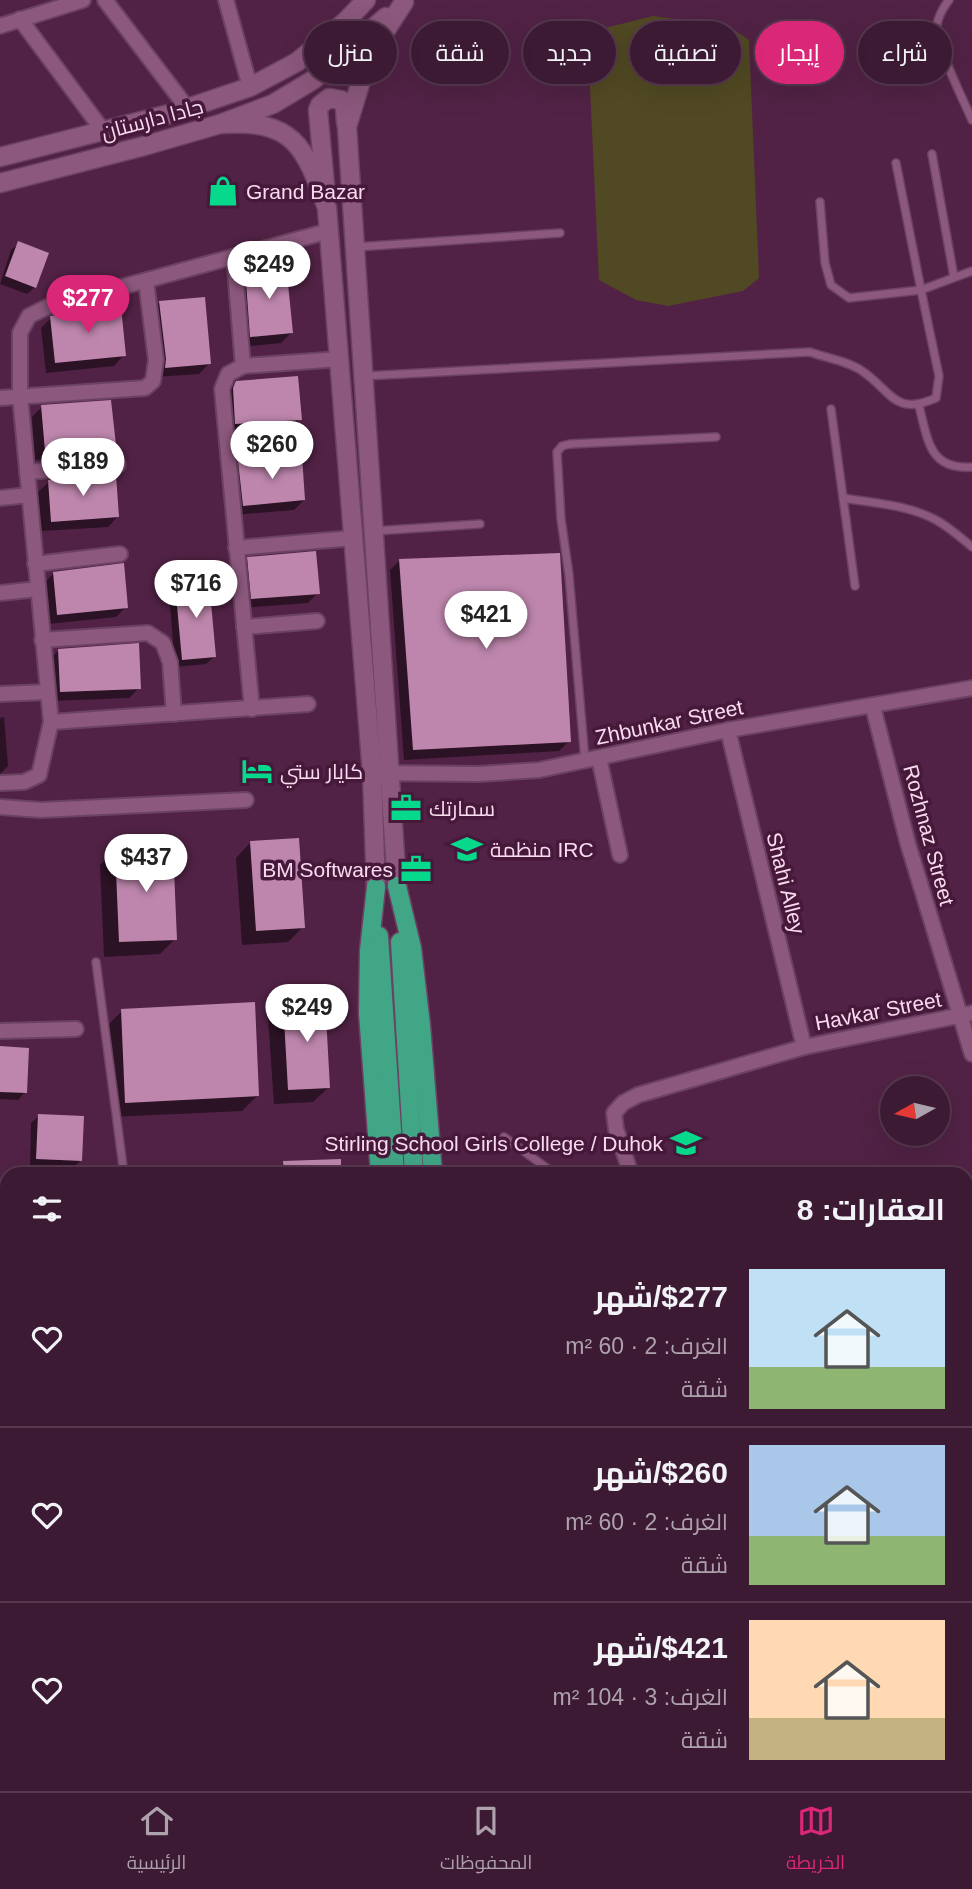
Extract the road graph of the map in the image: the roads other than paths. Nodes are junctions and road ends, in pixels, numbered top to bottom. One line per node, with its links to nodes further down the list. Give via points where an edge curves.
1 (83, 0): 7 (street)
2 (105, 0): 11 (street)
3 (226, 0): 10 (street)
4 (366, 0): 10 (main road, جادا دارستان, via 297,62)
5 (949, 0): 12 (lane, via 936,26)
6 (405, 1): 13 (main road, جادا دارستان, via 313,80 273,104); 14 (main road, via 368,58)
7 (55, 4): 8 (street)
8 (20, 19): 9 (street); 15 (street)
9 (0, 26)
10 (250, 87): 11 (main road, جادا دارستان)
11 (188, 108): 15 (main road, جادا دارستان)
12 (972, 120)
13 (220, 124): 19 (main road, جادا دارستان); 21 (main road, via 261,125 288,135 302,150)
14 (347, 127): 21 (main road, via 341,100 329,99 320,105); 24 (main road)
15 (104, 132): 17 (main road, جادا دارستان)
16 (932, 154): 27 (lane)
17 (5, 156): 19 (main road)
18 (896, 163): 29 (lane)
19 (8, 181)
20 (820, 202): 29 (lane, via 831,285 849,298)
21 (327, 208): 22 (main road)
22 (329, 231): 25 (street); 30 (main road)
23 (559, 233): 24 (lane)
24 (355, 247): 32 (main road)
25 (234, 257): 28 (street); 31 (street)
26 (972, 271): 27 (lane)
27 (954, 277): 29 (lane)
28 (146, 281): 33 (street, via 29,316 20,333); 33 (street, via 156,360 153,381 145,388)
29 (921, 290): 35 (lane, via 939,376 936,398)
30 (340, 359): 31 (street); 46 (main road)
31 (243, 366): 48 (street, via 228,374 222,389)
32 (364, 376): 35 (lane, via 810,352 860,370 894,401); 45 (main road)
33 (20, 396): 34 (street); 40 (street)
34 (0, 398)
35 (919, 406): 39 (lane, via 930,447 943,463)
36 (831, 409): 43 (lane)
37 (716, 437): 66 (lane, via 570,444 557,452 561,519)
38 (118, 464): 40 (street)
39 (972, 467)
40 (27, 472): 41 (street)
41 (29, 495): 42 (street); 50 (street)
42 (0, 498)
43 (843, 498): 47 (lane, via 926,515); 51 (lane)
44 (480, 524): 45 (lane)
45 (373, 531): 67 (main road)
46 (354, 538): 48 (street); 67 (main road)
47 (972, 547)
48 (236, 548): 55 (street)
49 (120, 554): 50 (street)
50 (35, 564): 52 (street)
51 (855, 586)
52 (38, 589): 53 (street); 56 (street)
53 (0, 593)
54 (317, 621): 55 (street)
55 (244, 627): 62 (street)
56 (43, 640): 58 (street); 63 (street, via 148,633 163,643 170,662)
57 (972, 688): 61 (street, Zhbunkar Street)
58 (47, 692): 59 (street); 64 (street)
59 (0, 694)
60 (308, 704): 62 (street)
61 (873, 707): 65 (street, Zhbunkar Street); 75 (street, Rozhnaz Street, via 908,844)
62 (252, 709): 63 (street)
63 (174, 714): 64 (street)
64 (51, 722): 68 (street, via 39,775 24,782)
65 (728, 730): 66 (street, Zhbunkar Street); 78 (street, Shahi Alley)
66 (592, 760): 67 (street, Zhbunkar Street, via 479,774); 71 (street)
67 (380, 773): 72 (main road); 73 (main road)
68 (0, 783)
69 (246, 800): 70 (street, via 41,810)
70 (0, 807)
71 (620, 855)
72 (397, 886): 84 (main road); 85 (main road, via 412,948)
73 (376, 887): 82 (main road, via 368,1013); 83 (main road)
74 (96, 962): 81 (lane)
75 (966, 1015): 78 (street, Havkar Street); 79 (street, Rozhnaz Street)
76 (76, 1028): 77 (street)
77 (0, 1031)
78 (804, 1047): 87 (street, Havkar Street, via 623,1103 614,1113)
79 (972, 1054)
80 (504, 1137): 86 (lane)
81 (123, 1167)
82 (379, 1167)
83 (395, 1167)
84 (414, 1167)
85 (432, 1167)
86 (545, 1167)
87 (629, 1167)

